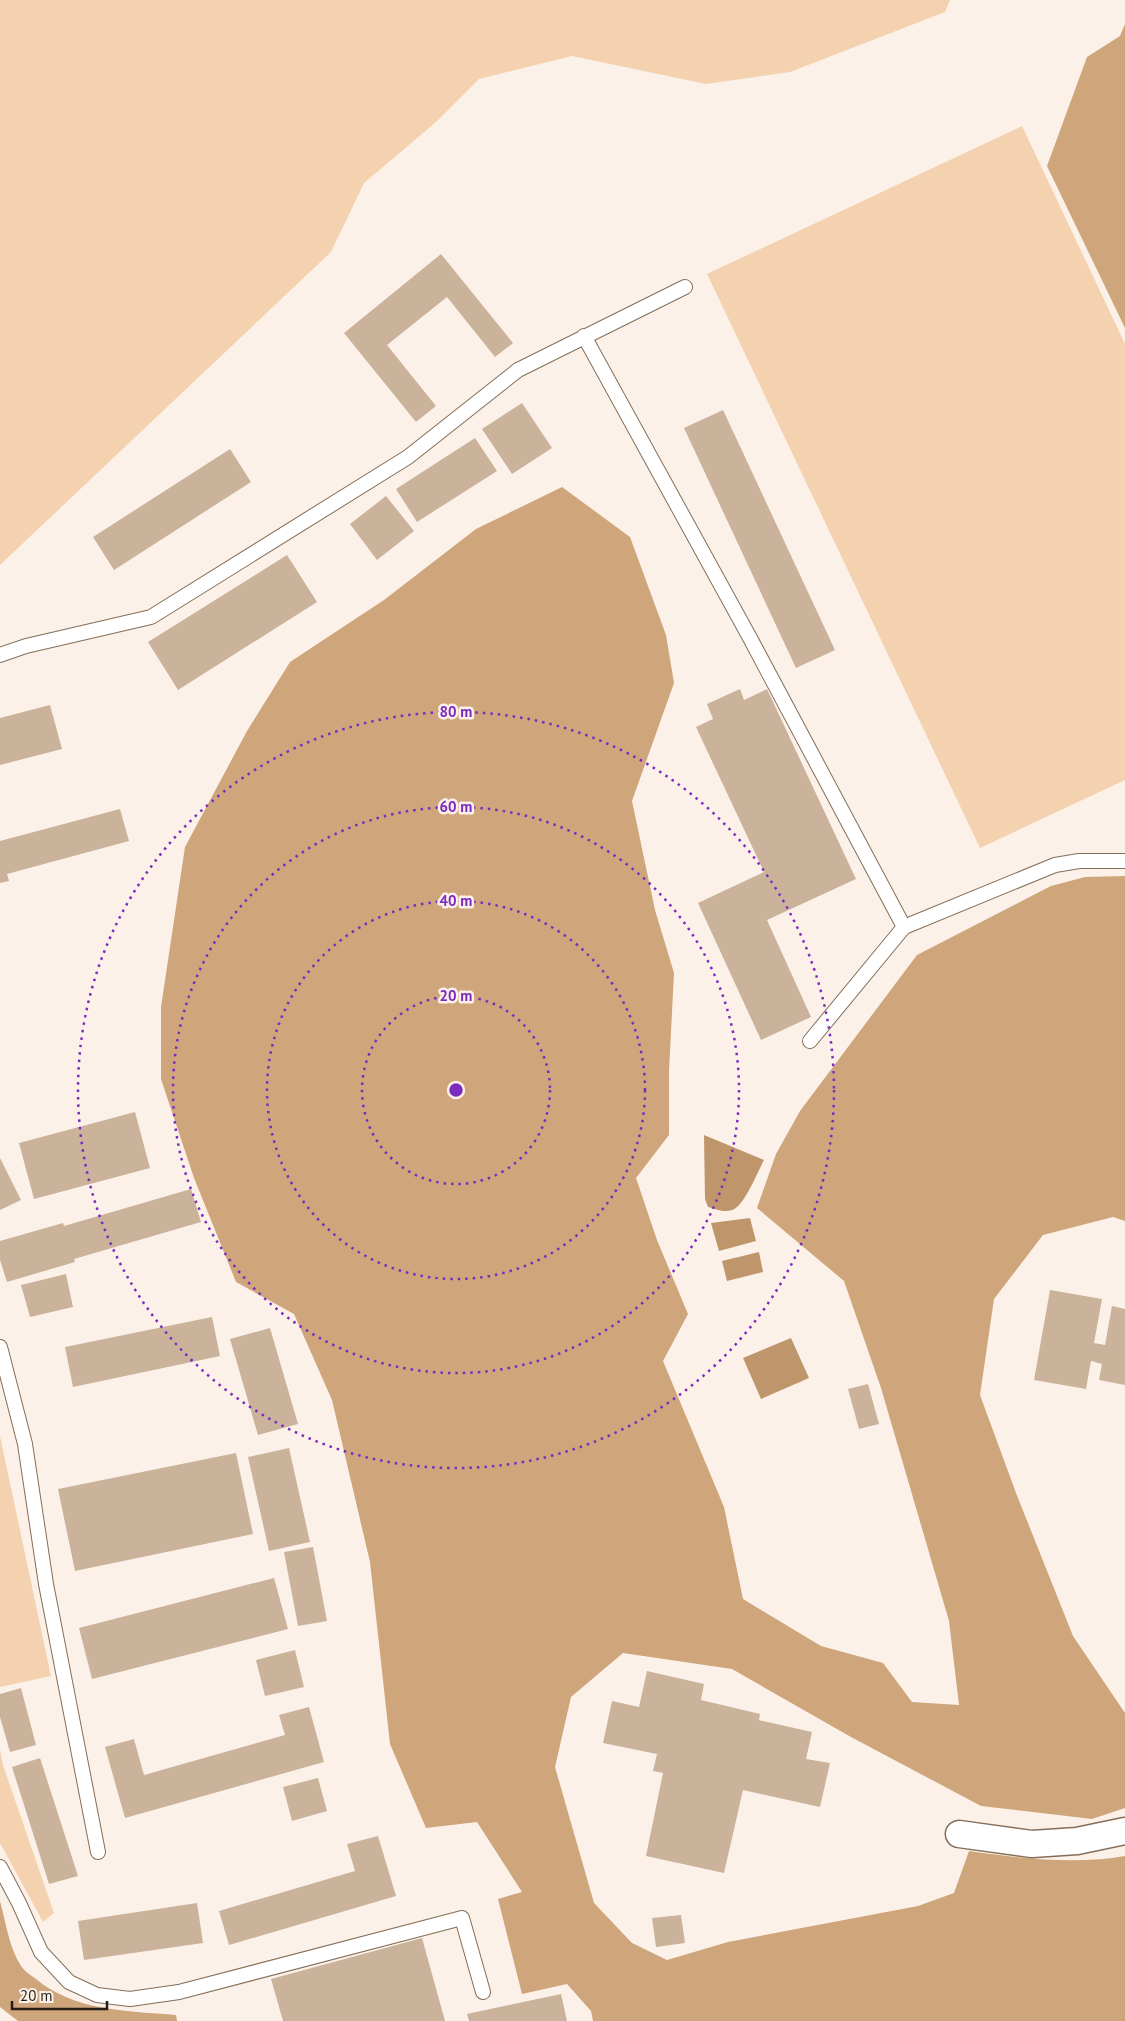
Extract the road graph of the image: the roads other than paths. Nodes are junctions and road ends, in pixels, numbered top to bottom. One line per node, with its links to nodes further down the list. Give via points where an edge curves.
1 (685, 287): 2 (lane)
2 (584, 336): 3 (lane, via 518,370 408,457 151,617); 5 (lane)
3 (0, 655)
4 (1125, 861): 5 (lane, via 1080,861 1055,866)
5 (904, 927): 6 (lane)
6 (810, 1041)
7 (0, 1346): 10 (lane, via 25,1444 46,1584)
8 (1125, 1831): 9 (street, via 1077,1841 1032,1844)
9 (959, 1834)
10 (98, 1852)
11 (0, 1868): 12 (lane, via 40,1952 69,1982 97,1995 130,1999 178,1992 462,1918)
12 (483, 1992)

